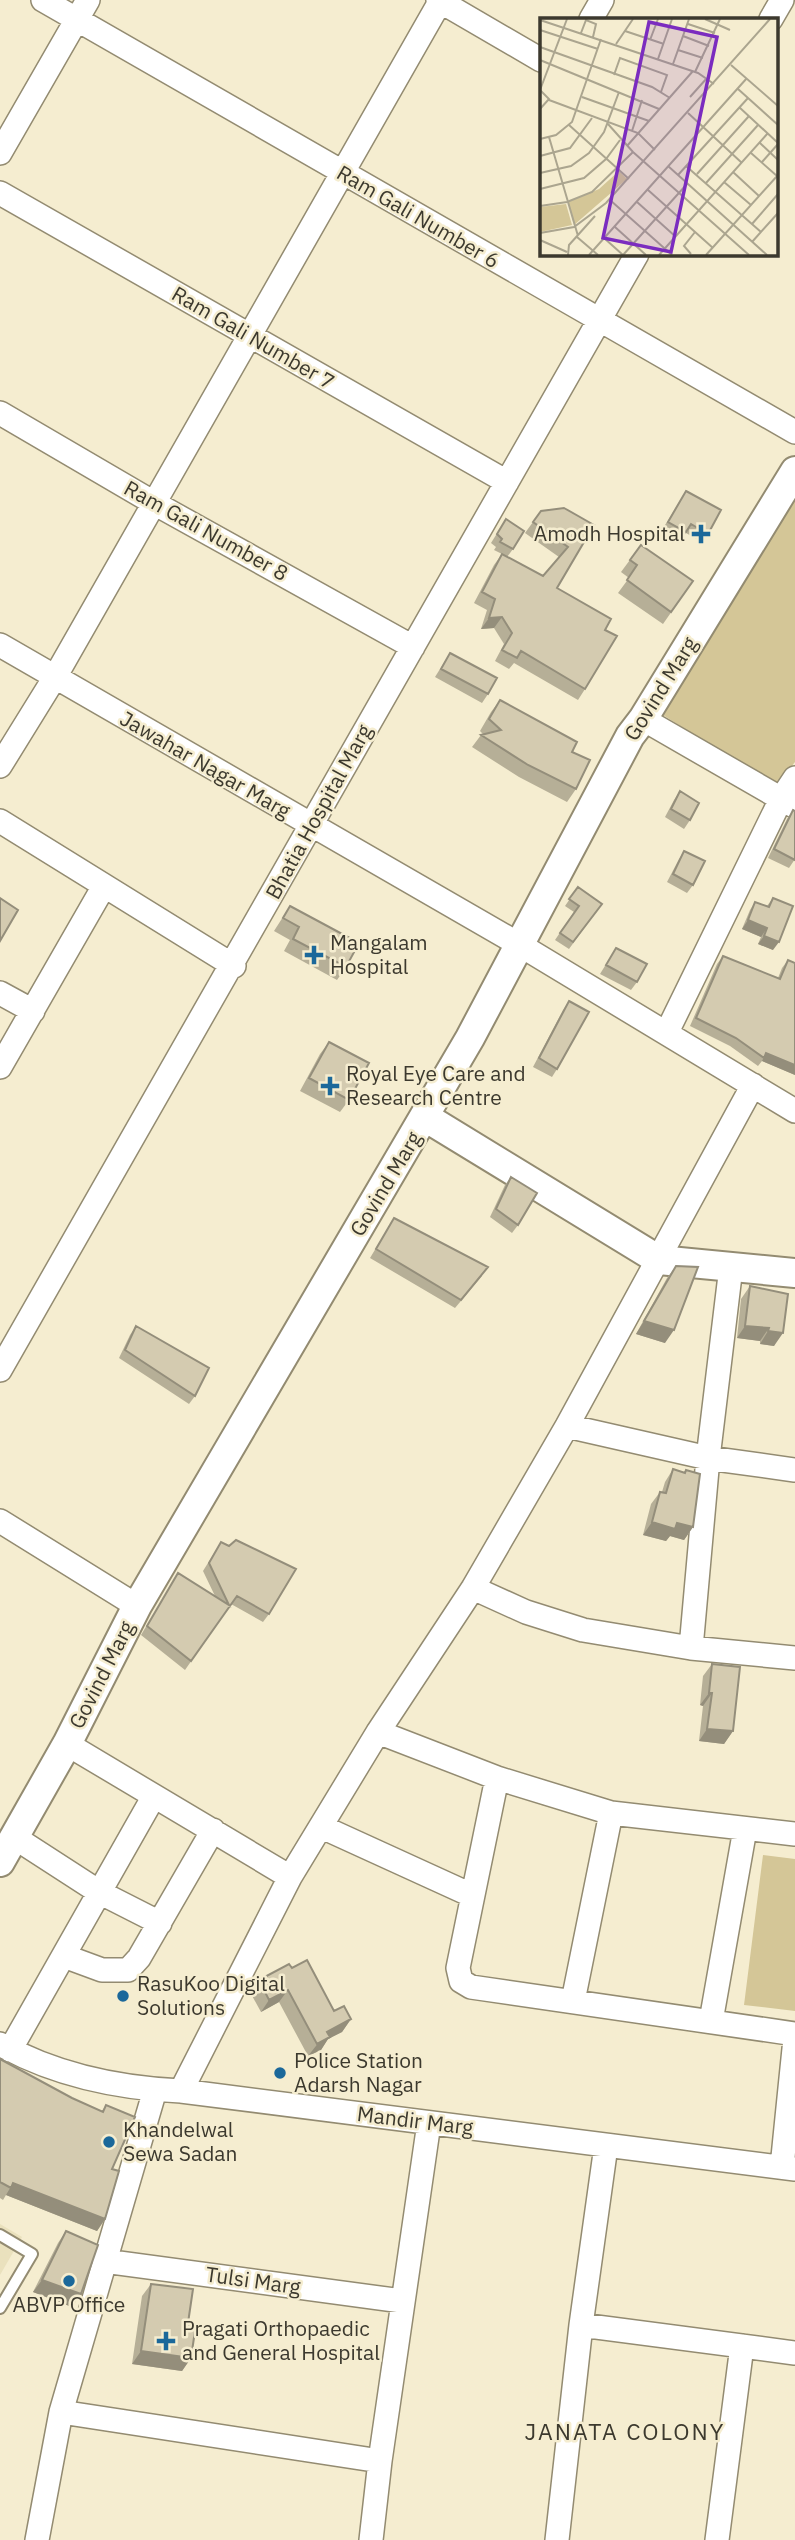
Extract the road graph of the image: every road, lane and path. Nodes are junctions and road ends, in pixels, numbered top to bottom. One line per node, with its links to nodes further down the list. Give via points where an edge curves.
1 (43, 0): 5 (street, Ram Gali Number 6)
2 (440, 0): 8 (street); 10 (street)
3 (602, 0): 6 (street)
4 (782, 0): 7 (street)
5 (82, 10): 9 (street); 10 (street, Ram Gali Number 6)
6 (593, 18)
7 (772, 18)
8 (540, 59)
9 (0, 153)
10 (342, 173): 13 (street, Ram Gali Number 6); 14 (street)
11 (0, 193): 14 (street, Ram Gali Number 7)
12 (637, 256): 13 (street, Bhatia Hospital Marg)
13 (599, 321): 16 (street, Ram Gali Number 6); 18 (street, Bhatia Hospital Marg)
14 (250, 336): 18 (street, Ram Gali Number 7); 19 (street)
15 (0, 412): 19 (street, Ram Gali Number 8)
16 (795, 432)
17 (795, 471): 23 (street, Govind Marg)
18 (507, 482): 21 (street, Bhatia Hospital Marg)
19 (154, 503): 21 (street, Ram Gali Number 8); 22 (street)
20 (0, 645): 22 (street, Jawahar Nagar Marg)
21 (413, 647): 28 (street, Bhatia Hospital Marg)
22 (55, 677): 24 (street); 28 (street, Jawahar Nagar Marg)
23 (643, 719): 26 (street); 30 (street, Govind Marg)
24 (0, 766)
25 (795, 778): 26 (street)
26 (788, 803): 34 (street)
27 (0, 821): 29 (street)
28 (310, 827): 30 (street, Jawahar Nagar Marg); 31 (street, Bhatia Hospital Marg)
29 (104, 886): 31 (street); 33 (street)
30 (520, 945): 34 (street, Jawahar Nagar Marg); 38 (street, Govind Marg)
31 (233, 966): 42 (street, Bhatia Hospital Marg)
32 (0, 993): 33 (street)
33 (33, 1011): 35 (street)
34 (667, 1032): 36 (street, Jawahar Nagar Marg)
35 (0, 1067)
36 (753, 1085): 37 (street, Jawahar Nagar Marg); 39 (street)
37 (795, 1111)
38 (425, 1117): 39 (street); 48 (street, Govind Marg)
39 (659, 1260): 40 (street); 43 (street)
40 (732, 1267): 41 (street); 44 (street)
41 (795, 1273)
42 (0, 1370)
43 (567, 1426): 44 (street); 47 (street)
44 (708, 1458): 45 (street); 49 (street)
45 (795, 1470)
46 (0, 1521): 48 (street)
47 (473, 1588): 49 (street, via 526,1612 583,1630); 51 (street)
48 (137, 1606): 52 (street, Govind Marg)
49 (691, 1648): 50 (street)
50 (795, 1658)
51 (378, 1732): 53 (street); 56 (street)
52 (67, 1744): 54 (street); 60 (street, Govind Marg)
53 (497, 1778): 55 (street); 64 (street)
54 (154, 1797): 58 (street); 63 (street)
55 (611, 1813): 57 (street); 67 (street)
56 (322, 1827): 62 (street); 64 (street)
57 (745, 1829): 59 (street); 68 (street)
58 (213, 1830): 62 (street); 65 (street)
59 (795, 1834)
60 (14, 1838): 61 (street, Govind Marg); 63 (street)
61 (0, 1862)
62 (290, 1877): 73 (street)
63 (99, 1892): 65 (street); 66 (street)
64 (471, 1895): 67 (street, via 458,1968 461,1981 471,1987)
65 (160, 1923): 66 (street, via 128,1970 102,1970)
66 (64, 1956): 71 (street)
67 (573, 2001): 68 (street)
68 (711, 2021): 69 (street)
69 (795, 2034)
70 (795, 2039): 76 (street)
71 (5, 2047): 72 (street, Mandir Marg, via 121,2088)
72 (155, 2090): 73 (street, Mandir Marg); 78 (street)
73 (181, 2091): 74 (street, Mandir Marg)
74 (429, 2123): 75 (street, Mandir Marg); 79 (street)
75 (606, 2146): 76 (street, Mandir Marg); 81 (street)
76 (789, 2168)
77 (0, 2235): 80 (lane, via 32,2254)
78 (104, 2261): 79 (street, Tulsi Marg); 84 (street)
79 (402, 2301): 85 (street)
80 (0, 2308)
81 (581, 2325): 82 (street); 88 (street)
82 (742, 2346): 83 (street); 89 (street)
83 (795, 2353)
84 (61, 2412): 85 (street); 86 (street)
85 (380, 2461): 87 (street)
86 (37, 2540)
87 (371, 2540)
88 (557, 2540)
89 (718, 2540)

